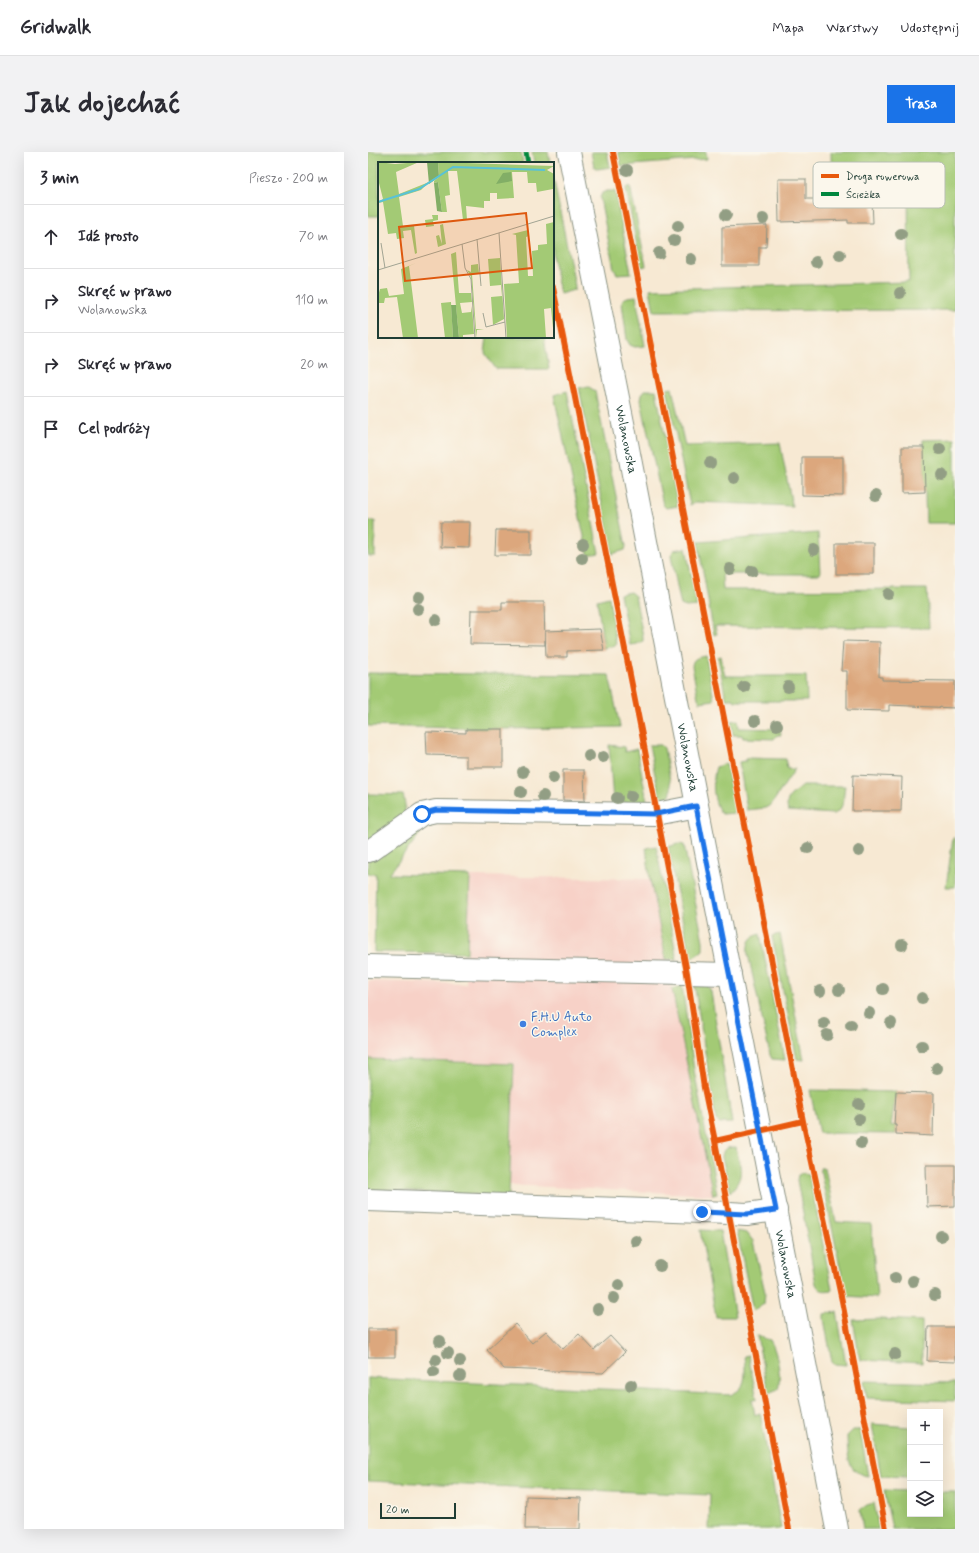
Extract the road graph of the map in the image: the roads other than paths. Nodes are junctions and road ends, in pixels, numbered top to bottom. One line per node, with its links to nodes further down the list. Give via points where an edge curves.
1 (570, 152): 2 (main road, Wolanowska)
2 (696, 806): 3 (main road, via 656,814 436,810 422,814); 5 (main road, Wolanowska)
3 (368, 851)
4 (368, 966): 5 (main road)
5 (730, 974): 7 (main road, Wolanowska)
6 (368, 1200): 7 (main road, via 729,1214)
7 (776, 1210): 8 (main road, Wolanowska)
8 (837, 1529)

